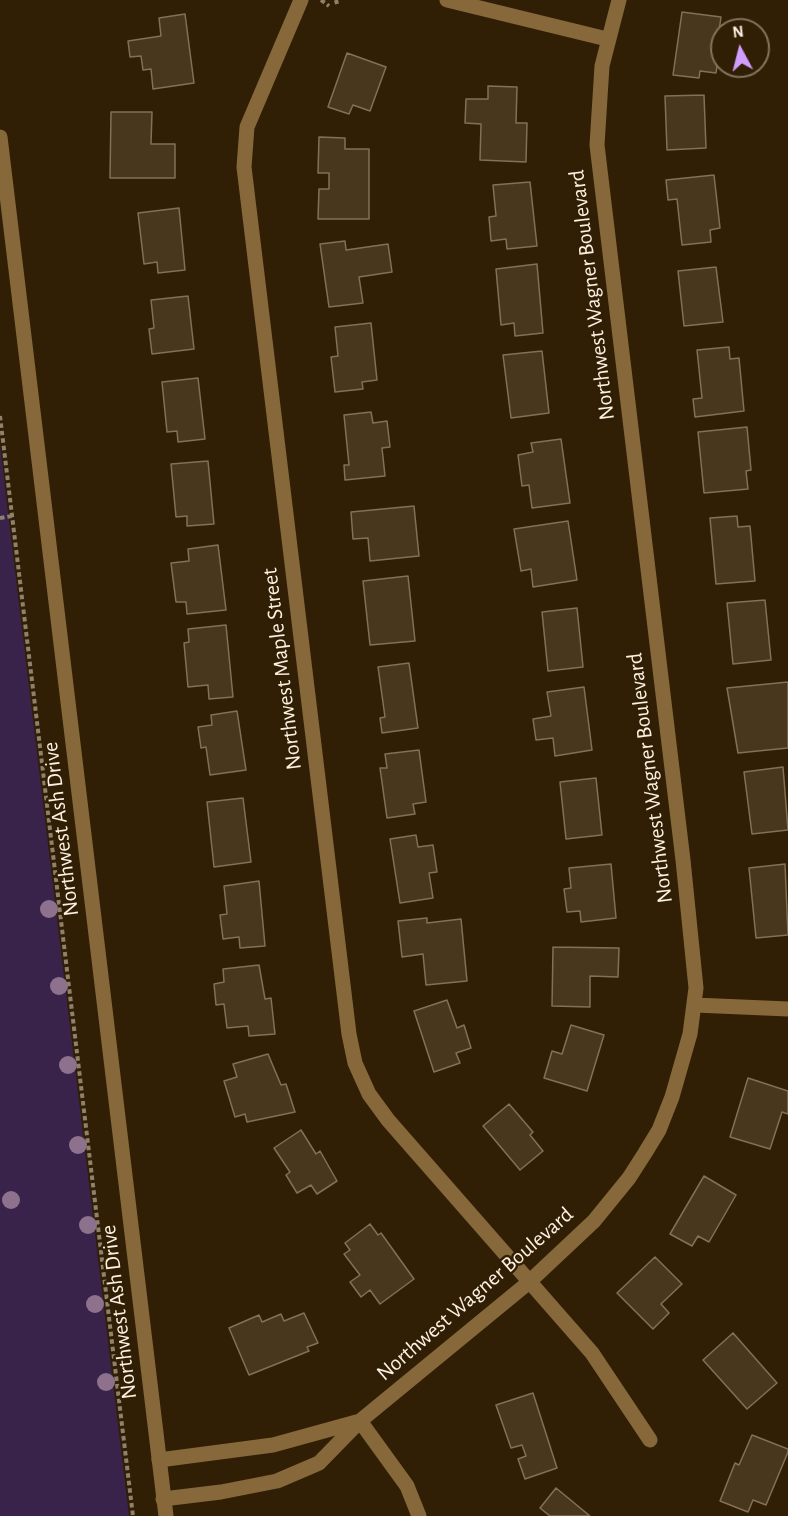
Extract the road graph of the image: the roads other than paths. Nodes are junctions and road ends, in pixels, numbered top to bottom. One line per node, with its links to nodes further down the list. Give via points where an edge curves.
1 (301, 0): 8 (street, Northwest Maple Street, via 247,127 244,167 349,1035 355,1063 381,1112)
2 (447, 0): 4 (street)
3 (619, 0): 4 (street, Northwest Wagner Boulevard)
4 (608, 39): 6 (street, Northwest Wagner Boulevard, via 599,90 597,145 683,860)
5 (0, 137): 11 (street, Northwest Ash Drive)
6 (695, 1005): 7 (street); 8 (street, Northwest Wagner Boulevard, via 682,1062 659,1130 629,1178 594,1221)
7 (788, 1009)
8 (528, 1282): 9 (street, Northwest Wagner Boulevard); 10 (street, Northwest Maple Street, via 592,1353)
9 (360, 1421): 11 (street, Northwest Wagner Boulevard, via 273,1445); 12 (street, Northwest Wagner Boulevard, via 319,1463 278,1481); 14 (street, via 407,1486)
10 (650, 1440)
11 (159, 1460): 12 (street, Northwest Ash Drive)
12 (164, 1499): 13 (street, Northwest Ash Drive)
13 (165, 1516)
14 (419, 1516)

